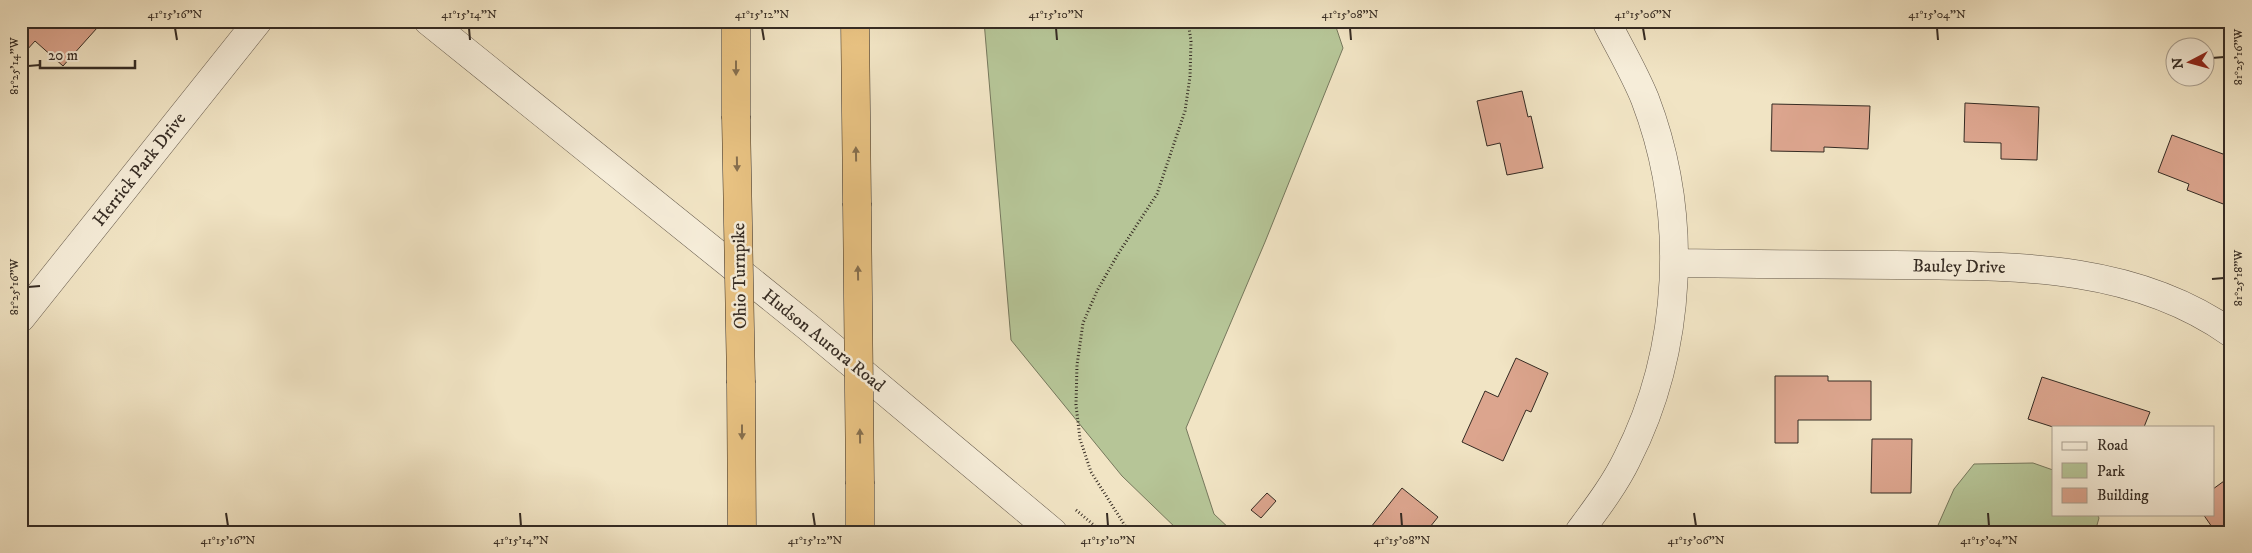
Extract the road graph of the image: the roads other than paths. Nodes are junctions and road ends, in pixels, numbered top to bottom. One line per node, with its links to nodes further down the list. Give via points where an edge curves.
1 (258, 21): 7 (street, Herrick Park Drive)
2 (428, 21): 11 (street, Hudson Aurora Road, via 808,327)
3 (736, 21): 9 (highway, Ohio Turnpike, one-way to 9, bridge)
4 (855, 21): 10 (highway, one-way to 4, bridge)
5 (1606, 21): 6 (street, via 1632,70 1655,129 1670,196)
6 (1675, 263): 8 (street, Bauley Drive, via 1970,266 2070,272 2139,287 2183,305); 12 (street, via 1666,344 1653,396 1627,460)
7 (21, 318)
8 (2231, 333)
9 (742, 532)
10 (860, 532)
11 (1053, 532)
12 (1579, 532)

